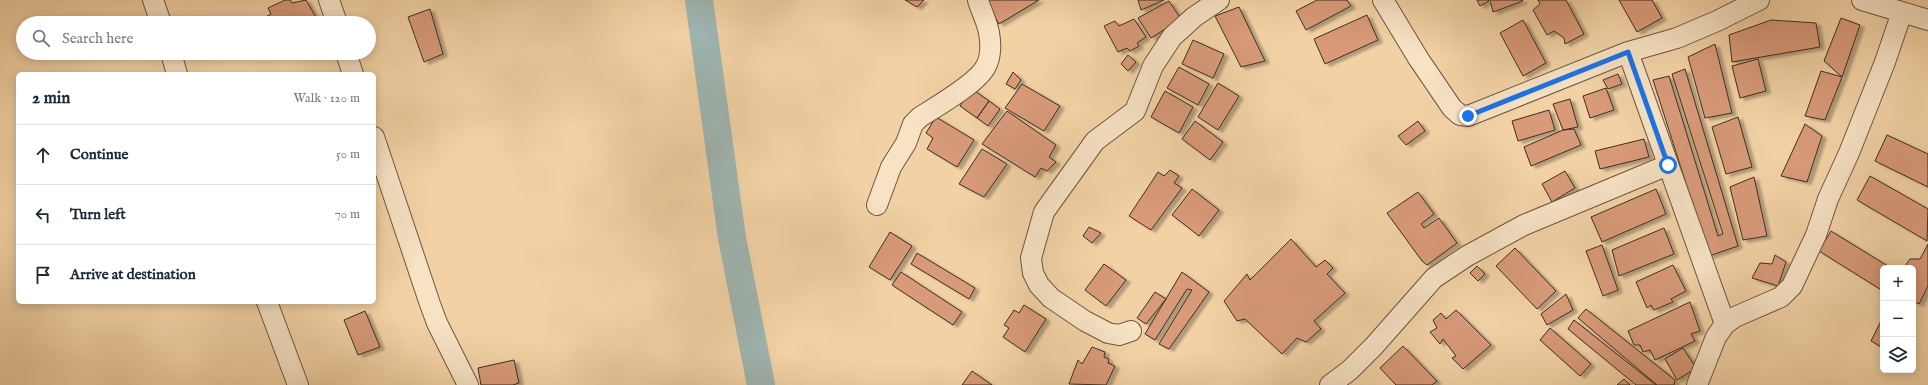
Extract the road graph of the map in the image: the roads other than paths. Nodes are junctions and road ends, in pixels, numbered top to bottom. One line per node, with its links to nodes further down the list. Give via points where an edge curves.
1 (153, 0): 9 (street)
2 (329, 0): 10 (street)
3 (978, 0): 19 (street, via 989,33 990,50 987,65 982,74 972,82 913,124 906,144 891,167)
4 (1219, 0): 22 (street, via 1194,17 1172,37 1153,66 1135,111 1091,148 1044,212 1032,258 1033,273 1039,285 1051,298 1108,333 1119,335)
5 (1383, 0): 12 (street, via 1418,58 1452,108 1460,115 1468,116)
6 (1759, 0): 12 (street, via 1677,38)
7 (1862, 0): 8 (street)
8 (1902, 12): 11 (street); 21 (street, via 1885,62 1828,199 1816,235 1792,286 1781,297)
9 (159, 16)
10 (334, 16)
11 (1928, 20)
12 (1628, 52): 18 (street)
13 (173, 60): 15 (street)
14 (348, 60): 16 (street)
15 (176, 72)
16 (352, 72)
17 (376, 143): 24 (street, via 435,317)
18 (1668, 165): 21 (street); 25 (street, via 1524,225 1467,256 1434,278 1374,346 1350,370)
19 (877, 205)
20 (268, 304): 23 (street)
21 (1725, 324): 26 (street, via 1716,337)
22 (1131, 331)
23 (298, 385)
24 (468, 385)
25 (1330, 385)
26 (1697, 385)

